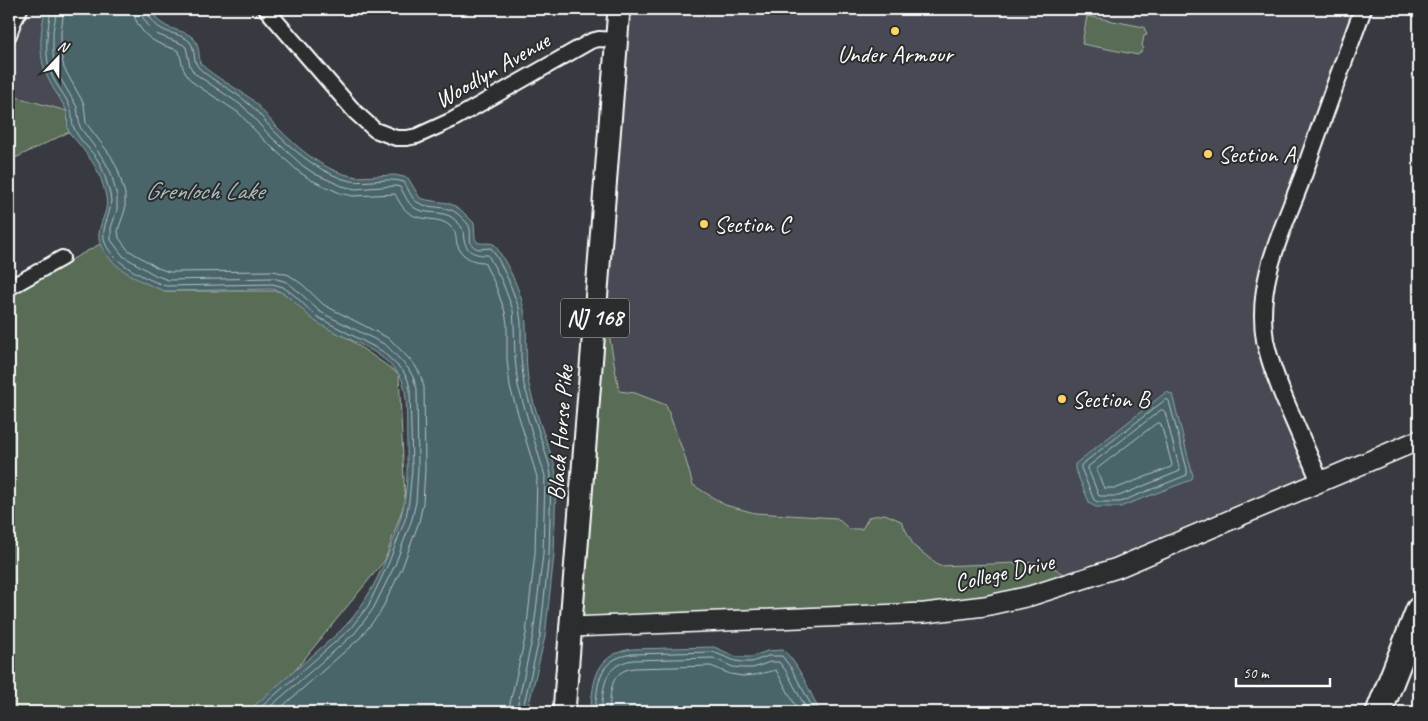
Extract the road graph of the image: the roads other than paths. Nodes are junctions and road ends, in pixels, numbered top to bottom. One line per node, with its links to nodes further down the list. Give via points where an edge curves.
1 (20, 9): 5 (street)
2 (266, 9): 6 (street, Woodlyn Avenue, via 355,112 375,130 396,138 425,133 452,120 584,44 599,39)
3 (619, 9): 6 (main road, Black Horse Pike / NJ 168)
4 (1363, 9): 10 (street, via 1274,250 1263,300 1270,362)
5 (9, 35)
6 (617, 40): 12 (main road, Black Horse Pike / NJ 168)
7 (62, 258): 8 (street)
8 (9, 288)
9 (1419, 440): 10 (main road, College Drive)
10 (1320, 482): 12 (main road, College Drive, via 1117,568 1030,596 985,606 916,614)
11 (1419, 610): 14 (highway)
12 (571, 627): 13 (main road, Black Horse Pike / NJ 168)
13 (564, 712)
14 (1379, 712)

